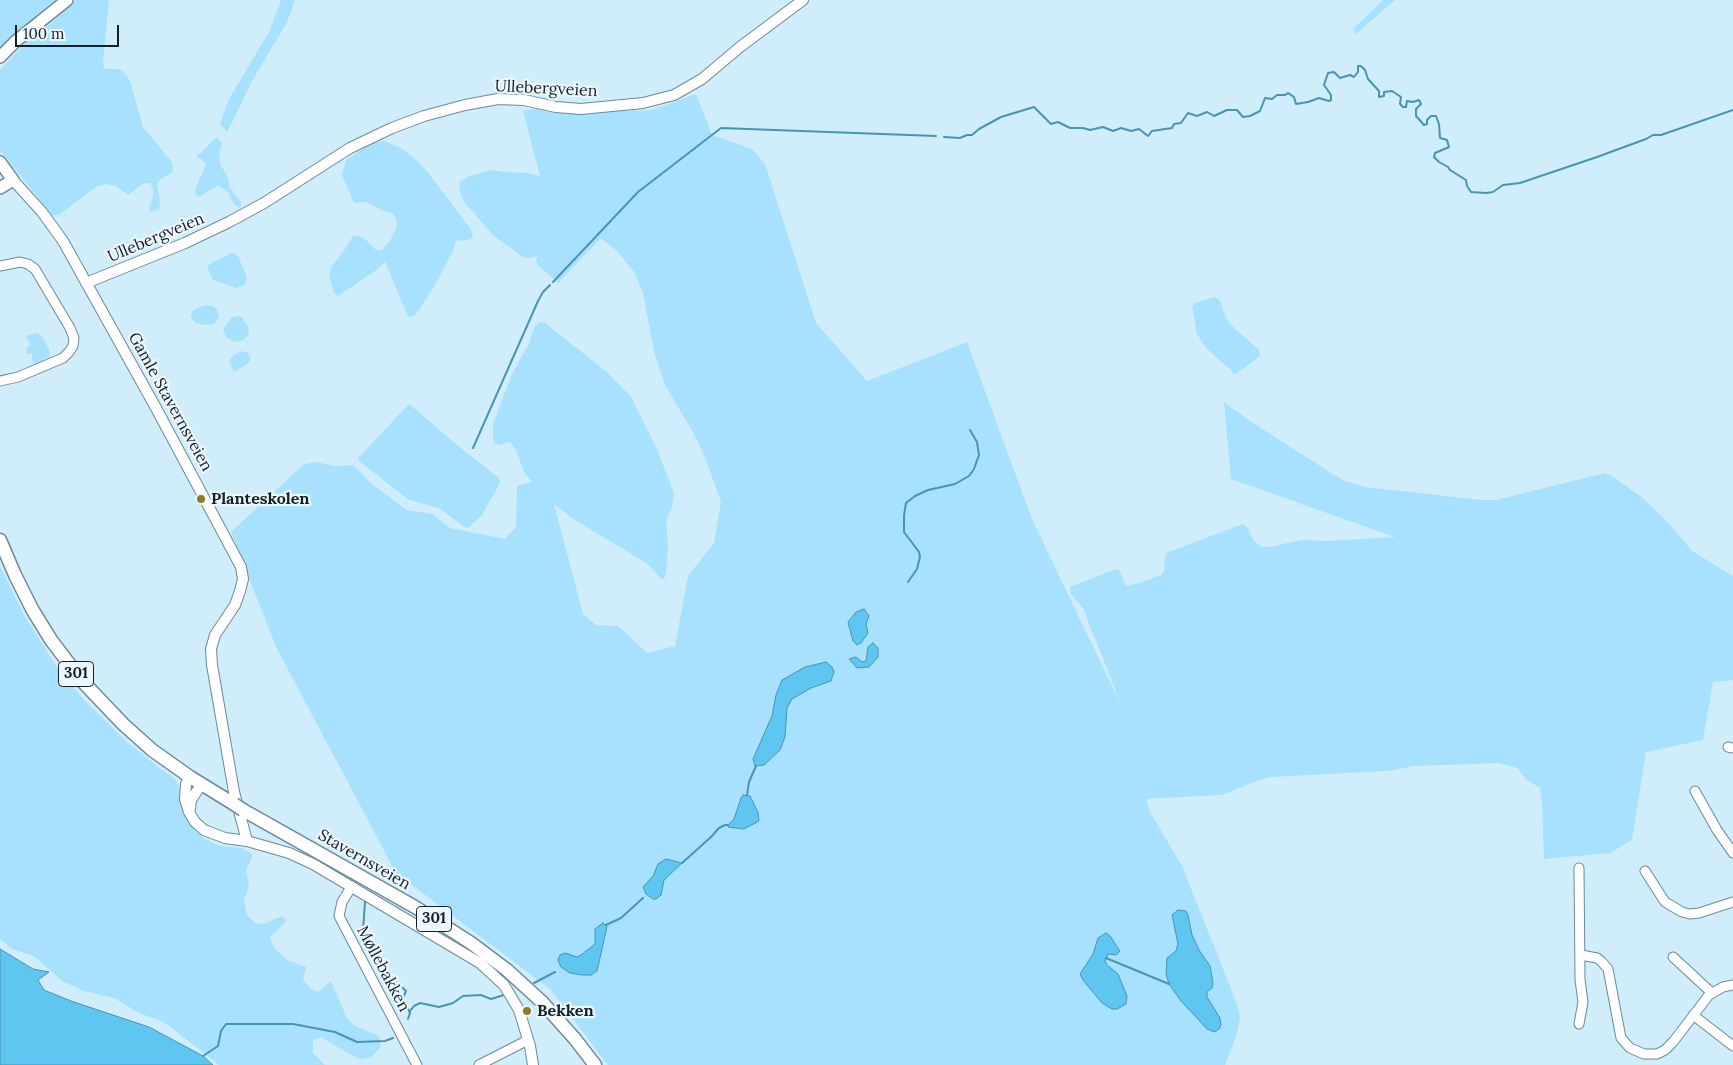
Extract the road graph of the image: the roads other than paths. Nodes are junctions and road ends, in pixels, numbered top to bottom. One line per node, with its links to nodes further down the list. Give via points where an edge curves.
1 (67, 0): 3 (main road)
2 (803, 0): 8 (street, Ullebergveien, via 702,79 674,95 636,104 581,109 498,99 424,116 350,148 229,222)
3 (0, 57)
4 (0, 162): 5 (main road, Gamle Stavernsveien)
5 (13, 180): 6 (main road); 8 (street, Gamle Stavernsveien, via 51,223)
6 (0, 188)
7 (0, 266): 9 (street, via 20,262 36,269 74,338 73,346 62,358 18,378)
8 (86, 283): 14 (street, Gamle Stavernsveien, via 241,567 240,591 215,635 211,649)
9 (0, 381)
10 (0, 540): 11 (main road, Stavernsveien / 301, via 32,609 73,670 123,724)
11 (190, 777): 12 (main road, Stavernsveien / 301); 15 (street, via 185,799)
12 (201, 785): 14 (main road, Stavernsveien / 301); 15 (street, via 191,800)
13 (1695, 797): 17 (street)
14 (237, 802): 16 (street, Gamle Stavernsveien); 37 (main road, Stavernsveien / 301, via 471,943 542,1002)
15 (189, 812): 16 (street, via 204,830 225,838)
16 (247, 841): 21 (street, via 289,853)
17 (1733, 852)
18 (1579, 868): 24 (street)
19 (1645, 871): 20 (street)
20 (1651, 882): 22 (street); 25 (street, via 1665,902 1690,914 1707,912)
21 (352, 886): 32 (street, via 480,963 504,985 519,1010); 34 (street, Møllebakken, via 342,902 339,916)
22 (1642, 887)
23 (1590, 896): 24 (street)
24 (1580, 897): 26 (street)
25 (1733, 902)
26 (1581, 955): 30 (street, via 1597,958 1608,968 1618,1030 1625,1044 1636,1052 1650,1055 1661,1052 1674,1042); 31 (street, via 1583,1002)
27 (1672, 956): 29 (street)
28 (1733, 985): 29 (street)
29 (1712, 993): 30 (street)
30 (1693, 1015): 33 (street)
31 (1580, 1024)
32 (528, 1040): 35 (street); 36 (street)
33 (1733, 1046)
34 (417, 1065)
35 (479, 1065)
36 (533, 1065)
37 (595, 1065)

